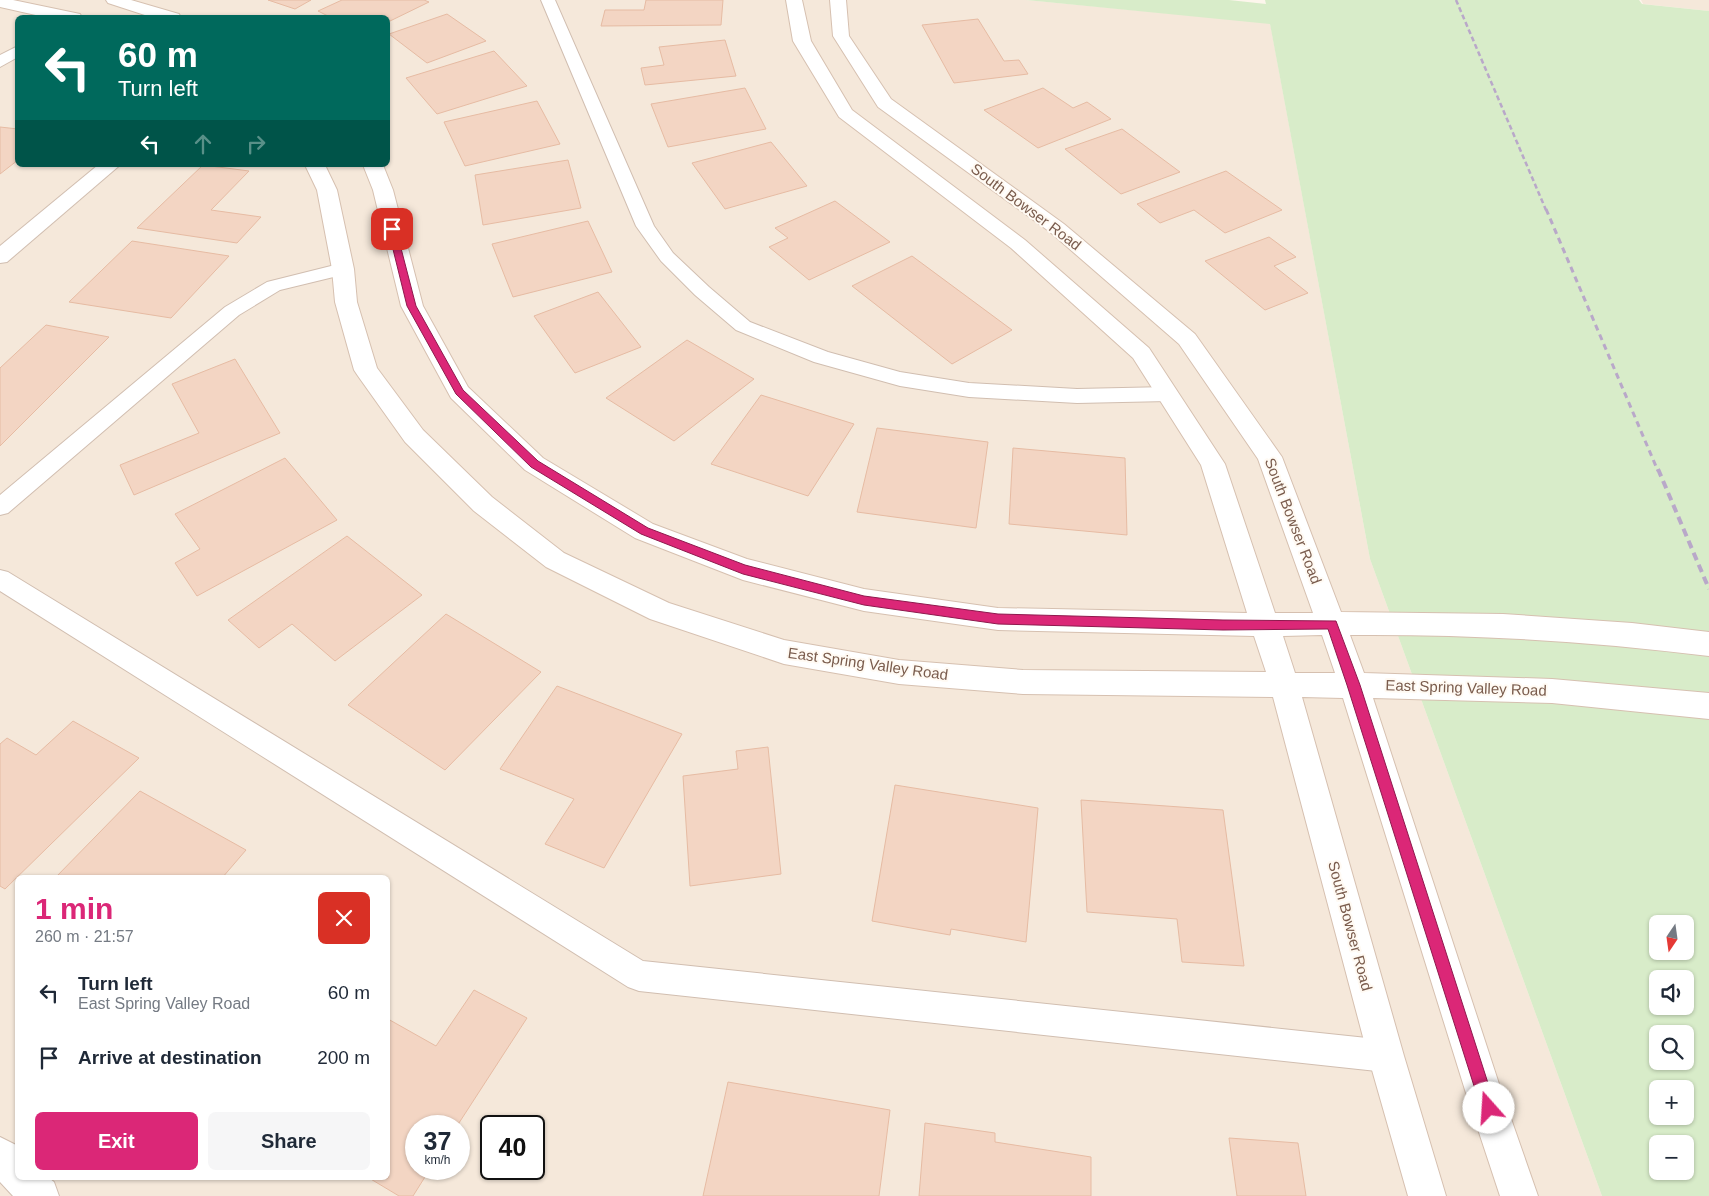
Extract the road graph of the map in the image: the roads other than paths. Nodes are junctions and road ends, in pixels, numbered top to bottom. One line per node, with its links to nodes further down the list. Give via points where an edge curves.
1 (114, 0): 7 (street)
2 (548, 0): 15 (lane, via 645,226 667,257 743,326 821,357 910,381 969,390 1077,396)
3 (794, 0): 15 (street, South Bowser Road, via 802,41 845,113 1018,244 1083,300 1141,352)
4 (838, 0): 19 (street, South Bowser Road, via 841,36 884,103 1057,228 1188,339 1270,457)
5 (0, 2): 6 (street)
6 (59, 15)
7 (163, 15)
8 (15, 52): 9 (lane)
9 (0, 62)
10 (108, 167): 13 (street)
11 (316, 167): 14 (street, East Spring Valley Road, via 327,190)
12 (374, 167): 18 (street, via 383,190 412,306 459,392 534,464 644,531 743,569 864,600 998,619)
13 (0, 257)
14 (344, 269): 16 (lane, via 274,286 232,311); 21 (street, East Spring Valley Road, via 346,302 366,370 414,436 483,504 555,560 660,611 784,652 899,672 1023,682)
15 (1168, 394): 18 (street, South Bowser Road, via 1213,464)
16 (0, 507)
17 (0, 578): 24 (lane, via 639,976)
18 (1266, 624): 19 (street); 21 (street, South Bowser Road)
19 (1332, 624): 20 (street, via 1504,625); 22 (street, South Bowser Road)
20 (1709, 644)
21 (1284, 684): 22 (street, East Spring Valley Road); 24 (street, South Bowser Road)
22 (1354, 685): 23 (street, East Spring Valley Road, via 1552,691); 30 (street, South Bowser Road)
23 (1709, 706)
24 (1386, 1056): 29 (street, South Bowser Road)
25 (0, 1156): 26 (street)
26 (15, 1170)
27 (24, 1180): 28 (street)
28 (40, 1196)
29 (1427, 1196)
30 (1519, 1196)

